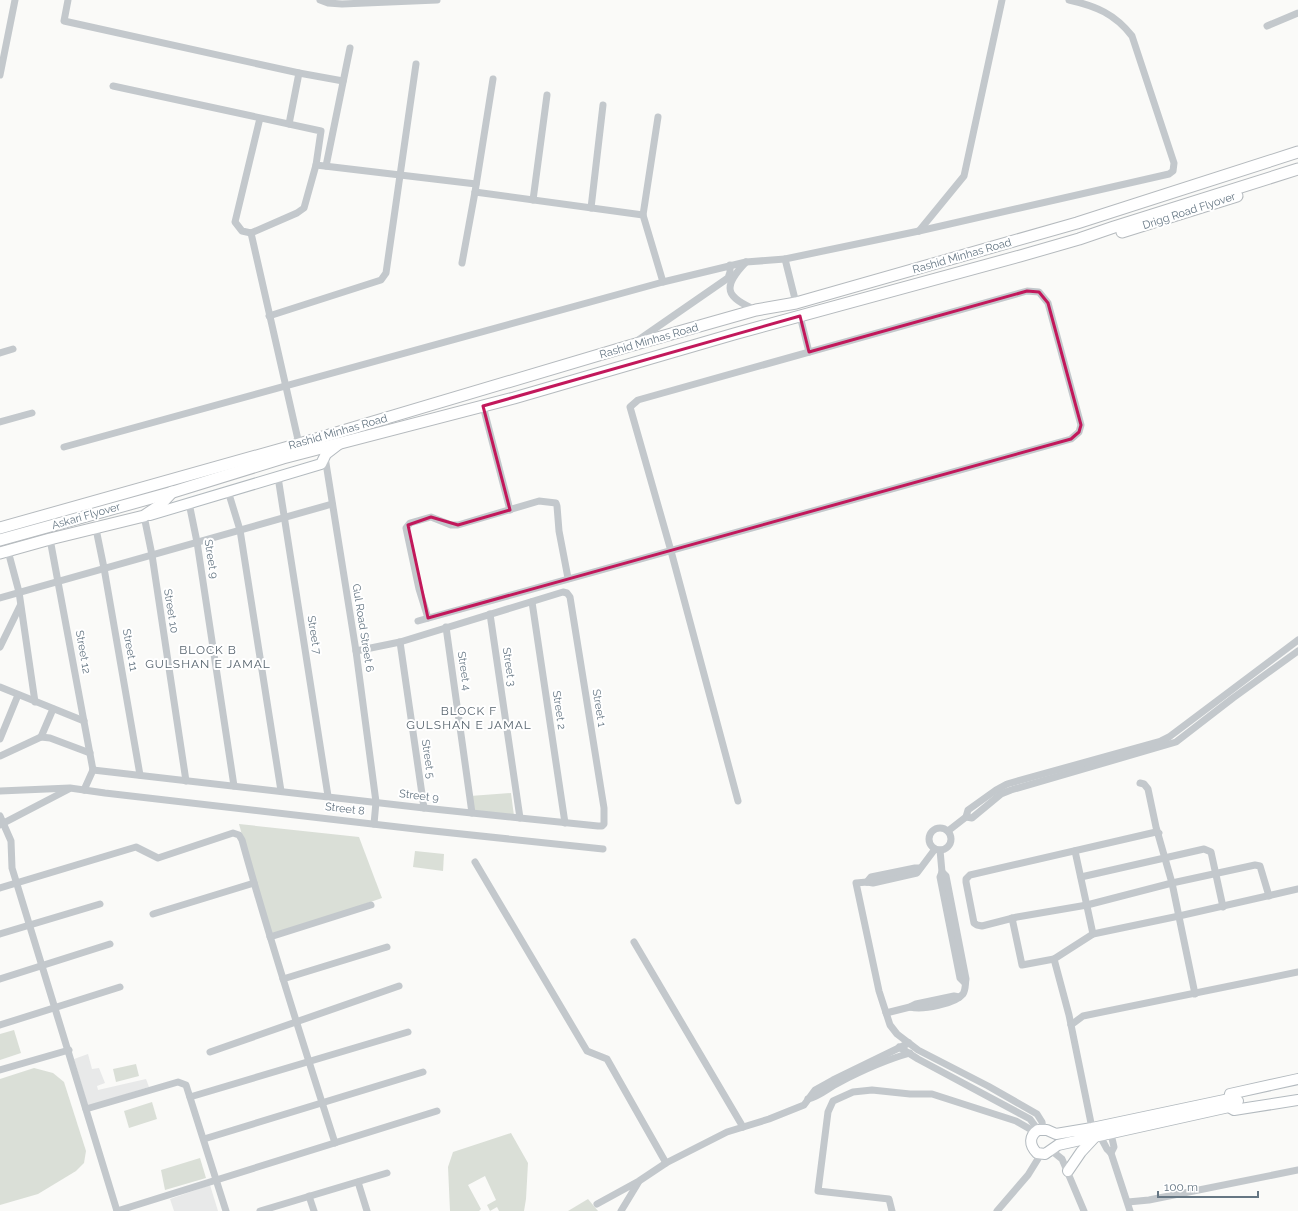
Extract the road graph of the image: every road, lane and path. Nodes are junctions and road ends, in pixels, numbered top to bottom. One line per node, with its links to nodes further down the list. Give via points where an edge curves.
1 (15, 0): 12 (street)
2 (68, 0): 11 (street, via 64,21)
3 (320, 0): 4 (street, via 342,4)
4 (438, 0)
5 (1069, 0): 32 (street, via 1088,4 1111,15 1124,25 1132,36 1174,163 1173,171)
6 (1003, 1): 32 (street, via 964,176)
7 (1298, 13): 8 (street)
8 (1267, 26)
9 (350, 48): 14 (street)
10 (416, 64): 25 (street)
11 (299, 73): 14 (street); 20 (street)
12 (0, 75)
13 (493, 79): 27 (street)
14 (343, 82): 23 (street)
15 (113, 86): 19 (street)
16 (547, 95): 29 (street)
17 (603, 105): 30 (street)
18 (658, 117): 31 (street)
19 (260, 118): 20 (street); 33 (street, via 235,222 242,231)
20 (289, 124): 22 (street, via 321,131)
21 (1298, 152): 40 (main road, Rashid Minhas Road, via 1077,223)
22 (316, 165): 23 (street); 33 (street, via 304,208)
23 (326, 166): 25 (street)
24 (1298, 169): 34 (main road, Rashid Minhas Road)
25 (401, 175): 27 (street); 42 (street, via 388,266 382,280)
26 (1298, 175): 34 (main road, Drigg Road Flyover, via 1107,237)
27 (476, 184): 28 (street)
28 (475, 192): 29 (street); 37 (street)
29 (533, 200): 30 (street)
30 (591, 208): 31 (street)
31 (643, 215): 39 (street)
32 (920, 231): 35 (street)
33 (251, 233): 42 (street)
34 (1079, 239): 43 (main road, Rashid Minhas Road)
35 (785, 259): 36 (street); 40 (street)
36 (746, 262): 38 (street); 41 (street, via 732,279 731,291 735,299)
37 (462, 263)
38 (730, 265): 39 (street); 44 (street, via 728,278)
39 (663, 282): 48 (street)
40 (796, 303): 41 (main road, Rashid Minhas Road)
41 (756, 310): 44 (main road, Rashid Minhas Road)
42 (269, 316): 48 (street)
43 (800, 316): 46 (street); 49 (main road, Rashid Minhas Road)
44 (629, 346): 52 (main road, Rashid Minhas Road)
45 (13, 349): 47 (street)
46 (809, 352): 74 (street, via 638,400 630,407); 74 (street, via 1027,291 1039,292 1048,303 1081,425 1079,432 1071,439)
47 (0, 353)
48 (285, 386): 52 (street); 54 (street)
49 (482, 406): 53 (main road, Rashid Minhas Road); 65 (street)
50 (32, 413): 51 (street)
51 (0, 422)
52 (299, 444): 57 (main road, Rashid Minhas Road)
53 (339, 444): 55 (street); 56 (main road, Rashid Minhas Road)
54 (64, 447)
55 (325, 457): 59 (street, via 321,464); 64 (street, Gul Road Street 6)
56 (283, 458): 57 (main road, via 241,465); 58 (main road, Rashid Minhas Road)
57 (234, 462): 60 (main road, Rashid Minhas Road)
58 (230, 474): 60 (main road, via 225,470 192,478); 62 (main road, Rashid Minhas Road)
59 (278, 477): 61 (street); 67 (street, Street 7)
60 (178, 478): 68 (main road, Rashid Minhas Road)
61 (228, 491): 63 (street); 70 (street)
62 (173, 492): 66 (main road); 72 (main road, Askari Flyover)
63 (189, 503): 66 (street); 73 (street, Street 9)
64 (332, 504): 67 (street); 91 (street, Gul Road Street 6)
65 (510, 510): 78 (street, via 539,501 556,503); 85 (street, via 458,525 431,517 408,525 406,528 419,589)
66 (144, 516): 69 (main road); 76 (street, Street 10)
67 (285, 517): 70 (street); 112 (street, Street 7)
68 (0, 528)
69 (96, 529): 71 (main road); 77 (street, Street 11)
70 (240, 530): 73 (street); 111 (street)
71 (50, 539): 75 (main road); 79 (street, Street 12)
72 (0, 540)
73 (197, 542): 76 (street); 107 (street, Street 9)
74 (671, 551): 78 (street); 113 (street)
75 (4, 552): 80 (street)
76 (152, 555): 77 (street); 105 (street, Street 10)
77 (104, 568): 79 (street); 104 (street, Street 11)
78 (568, 578): 85 (street)
79 (58, 581): 80 (street); 98 (street, Street 12)
80 (19, 592): 81 (street); 83 (street)
81 (0, 598)
82 (532, 602): 84 (street); 119 (street, Street 2); 122 (street, Street 1, via 563,592 570,597 604,808)
83 (20, 605): 90 (street); 96 (street)
84 (490, 614): 87 (street); 118 (street, Street 3)
85 (428, 618): 86 (street)
86 (418, 621)
87 (446, 628): 89 (street); 116 (street, Street 4)
88 (1298, 640): 95 (street)
89 (400, 642): 91 (street); 115 (street, Street 5)
90 (0, 647)
91 (356, 651): 114 (street, Gul Road Street 6)
92 (1298, 651): 95 (street)
93 (0, 687): 94 (street)
94 (18, 695): 96 (street); 100 (street)
95 (1231, 695): 123 (street, via 1161,741 1007,784 968,810 966,817)
96 (35, 702): 97 (street)
97 (53, 709): 98 (street); 99 (street)
98 (84, 722): 101 (street, Street 12)
99 (41, 737): 101 (street); 102 (street)
100 (0, 739)
101 (90, 753): 103 (street, Street 12)
102 (0, 756)
103 (93, 770): 104 (street, Street 9); 109 (street)
104 (140, 775): 105 (street, Street 9)
105 (186, 781): 107 (street, Street 9)
106 (1140, 783): 124 (street, via 1148,789)
107 (234, 786): 111 (street, Street 9)
108 (70, 788): 109 (street, Street 8); 110 (street, Street 8); 120 (street)
109 (84, 790): 121 (street, Street 8)
110 (0, 791)
111 (281, 791): 112 (street, Street 9)
112 (328, 796): 114 (street, Street 9)
113 (738, 801)
114 (376, 802): 115 (street, Street 9); 121 (street, Gul Road Street 6)
115 (424, 808): 116 (street, Street 9)
116 (472, 813): 118 (street, Street 9)
117 (0, 816): 120 (street)
118 (520, 818): 119 (street, Street 9)
119 (565, 823): 122 (street, Street 9)
120 (2, 824): 132 (street, via 11,841 12,868)
121 (374, 824): 125 (street, Street 8)
122 (602, 826)
123 (948, 831): 126 (street, via 952,841 949,846); 126 (street, via 938,828 930,834 931,845)
124 (1159, 834): 127 (street, via 1156,832); 128 (street)
125 (604, 849)
126 (937, 849): 161 (street, via 920,868 871,877 867,882 856,883); 161 (street, via 960,978 965,983 965,990 960,997 916,1004)
127 (1075, 851): 131 (street); 144 (street, via 968,877 966,882 973,919 977,925)
128 (1165, 858): 130 (street, via 1209,850); 131 (street); 134 (street)
129 (475, 862): 193 (street, via 587,1051 607,1059)
130 (1216, 873): 134 (street); 137 (street, via 1260,866); 141 (street)
131 (1081, 877): 140 (street)
132 (17, 883): 133 (street, via 136,847 158,858 233,833 239,835 242,840); 135 (street); 145 (street)
133 (254, 883): 142 (street); 148 (street)
134 (1172, 883): 140 (street); 143 (street)
135 (0, 888)
136 (1298, 889): 137 (street)
137 (1269, 896): 141 (street)
138 (100, 904): 145 (street)
139 (371, 905): 148 (street)
140 (1087, 905): 144 (street); 147 (street)
141 (1223, 906): 143 (street)
142 (153, 914)
143 (1179, 916): 147 (street); 159 (street)
144 (1012, 918): 152 (street, via 1022,965)
145 (30, 924): 146 (street); 153 (street)
146 (0, 934)
147 (1093, 934): 152 (street)
148 (270, 937): 156 (street)
149 (634, 942): 184 (street)
150 (110, 944): 153 (street)
151 (387, 947): 156 (street)
152 (1054, 959): 164 (street)
153 (43, 966): 155 (street); 160 (street)
154 (1298, 972): 159 (street)
155 (0, 979)
156 (283, 979): 162 (street)
157 (399, 986): 162 (street)
158 (120, 987): 160 (street)
159 (1195, 994): 164 (street, via 1083,1016)
160 (56, 1008): 163 (street); 168 (street)
161 (886, 1013): 166 (street, via 890,1025)
162 (296, 1022): 170 (street); 172 (street)
163 (0, 1025)
164 (1071, 1025): 186 (street)
165 (408, 1032): 172 (street)
166 (909, 1043): 167 (street); 169 (street)
167 (899, 1047): 171 (street); 177 (street, via 815,1090)
168 (69, 1050): 173 (street); 181 (street)
169 (918, 1050): 171 (street); 185 (street, via 1036,1114 1042,1122)
170 (210, 1052)
171 (908, 1053): 177 (street, via 891,1058); 185 (street, via 1030,1119)
172 (308, 1062): 176 (street); 180 (street)
173 (0, 1070)
174 (423, 1072): 180 (street)
175 (1298, 1079): 179 (street, via 1230,1094)
176 (190, 1097): 181 (street, via 186,1085 178,1082); 188 (street)
177 (808, 1099): 184 (street, via 804,1104)
178 (1298, 1100): 179 (street, via 1234,1110)
179 (1229, 1103): 183 (street)
180 (322, 1104): 188 (street); 189 (street)
181 (86, 1109): 203 (street)
182 (437, 1111): 189 (street)
183 (1136, 1123): 186 (street); 187 (street)
184 (743, 1127): 193 (street, via 727,1132)
185 (1039, 1130): 186 (street, via 1056,1134); 192 (street, via 1031,1139 1031,1146); 209 (street, via 932,1094 872,1090 853,1092 833,1101 828,1112 818,1191 889,1199)
186 (1096, 1134): 187 (street); 190 (street, via 1058,1145); 191 (street); 195 (street)
187 (1111, 1134): 191 (street, via 1114,1147)
188 (204, 1139): 197 (street)
189 (335, 1143): 197 (street)
190 (1052, 1150): 192 (street); 195 (street, via 1062,1159)
191 (1112, 1153): 201 (street)
192 (1041, 1154): 210 (street, via 1028,1175)
193 (666, 1163): 198 (street)
194 (1298, 1170): 201 (street)
195 (1068, 1171): 211 (street)
196 (387, 1173): 199 (street)
197 (217, 1181): 203 (street); 204 (street)
198 (639, 1181): 202 (street); 208 (street)
199 (358, 1182): 200 (street); 207 (street)
200 (309, 1196): 205 (street); 206 (street)
201 (1128, 1202): 212 (street)
202 (597, 1204)
203 (117, 1211)
204 (226, 1211)
205 (260, 1211)
206 (314, 1211)
207 (367, 1211)
208 (621, 1211)
209 (892, 1211)
210 (997, 1211)
211 (1084, 1211)
212 (1130, 1211)

